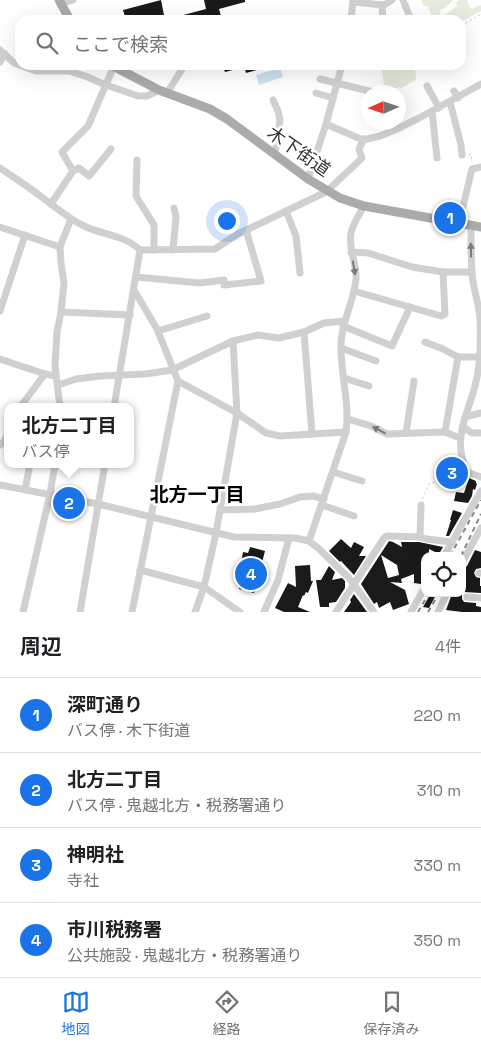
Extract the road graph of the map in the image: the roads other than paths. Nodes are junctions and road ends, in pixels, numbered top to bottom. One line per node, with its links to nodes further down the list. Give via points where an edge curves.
1 (72, 0): 5 (street)
2 (392, 0): 6 (street)
3 (404, 0): 10 (street)
4 (353, 1): 6 (street); 8 (street)
5 (60, 2): 7 (main road)
6 (382, 5): 9 (street)
7 (67, 15)
8 (352, 15)
9 (383, 15)
10 (409, 15)
11 (3, 52): 12 (street); 13 (street)
12 (0, 62)
13 (15, 63)
14 (36, 70): 22 (street, via 69,71)
15 (113, 70): 22 (street)
16 (122, 70): 25 (main road, 木下街道)
17 (181, 70): 25 (street)
18 (341, 70): 20 (street)
19 (320, 79): 20 (street)
20 (337, 83): 24 (street); 27 (street)
21 (481, 84): 29 (street, via 456,94)
22 (106, 85): 25 (street, via 138,96); 40 (street, via 88,126 62,152)
23 (427, 86): 30 (street)
24 (361, 89)
25 (163, 92): 34 (main road, 木下街道, via 218,113)
26 (316, 93): 27 (street)
27 (333, 98): 31 (street)
28 (273, 100): 34 (street, via 280,120)
29 (450, 102): 30 (street); 35 (street)
30 (435, 110): 32 (street, via 398,129); 36 (street)
31 (326, 124): 32 (street); 41 (street)
32 (364, 139): 42 (street, via 359,149 362,158)
33 (111, 149): 40 (street, via 88,176 79,168)
34 (275, 154): 41 (main road, 木下街道)
35 (462, 155)
36 (437, 158)
37 (137, 160): 56 (street, via 136,196 154,225)
38 (0, 168): 43 (street)
39 (481, 168): 48 (street, via 472,168)
40 (73, 171): 43 (street)
41 (308, 179): 42 (main road, 木下街道)
42 (328, 191): 44 (main road, 木下街道); 46 (street)
43 (51, 204): 47 (street)
44 (364, 206): 48 (main road, 木下街道); 58 (street, via 351,233)
45 (174, 208): 57 (street)
46 (286, 211): 52 (street); 61 (street, via 296,236)
47 (71, 219): 54 (street); 55 (street, via 134,244)
48 (459, 223): 49 (main road, 木下街道)
49 (471, 225): 51 (main road, 木下街道); 60 (street, one-way to 49)
50 (0, 227): 53 (street)
51 (481, 227)
52 (246, 230): 57 (street, via 215,249); 62 (street, via 261,281 224,285 224,280 200,283)
53 (25, 235): 54 (street); 66 (street)
54 (60, 247): 67 (street, via 64,283)
55 (140, 250): 56 (street); 62 (street)
56 (154, 250): 57 (street)
57 (173, 250)
58 (351, 252): 59 (street, via 368,253 412,267); 64 (street, one-way to 64, via 356,276)
59 (443, 272): 60 (street); 65 (street, via 445,314 441,316)
60 (472, 272): 78 (street, via 480,318)
61 (300, 273)
62 (136, 276): 63 (street)
63 (134, 290): 68 (street); 71 (street)
64 (354, 291): 65 (street); 70 (street)
65 (410, 307): 70 (street, via 392,346)
66 (0, 311)
67 (61, 312): 68 (street); 83 (street)
68 (130, 315): 82 (street)
69 (207, 316): 71 (street)
70 (343, 323): 72 (street, via 324,324); 75 (street)
71 (158, 331): 80 (street)
72 (304, 332): 73 (street, via 280,338 258,335); 101 (street)
73 (233, 341): 80 (street); 93 (street)
74 (425, 342): 76 (street)
75 (341, 348): 79 (street); 84 (street)
76 (458, 357): 78 (street); 99 (street)
77 (0, 359): 81 (street)
78 (480, 360): 89 (street)
79 (376, 361)
80 (172, 370): 82 (street); 85 (street)
81 (45, 374): 83 (street); 90 (street)
82 (120, 374): 87 (street); 92 (street)
83 (56, 376): 87 (street)
84 (344, 378): 88 (street); 96 (street)
85 (178, 381): 93 (street); 119 (street)
86 (414, 381): 102 (street)
87 (58, 385): 91 (street)
88 (369, 386)
89 (477, 388): 95 (street)
90 (23, 403)
91 (60, 403)
92 (115, 403)
93 (237, 413): 101 (street, via 266,434); 117 (street)
94 (481, 413): 95 (street)
95 (465, 417): 97 (street)
96 (348, 419): 98 (street); 102 (street, one-way to 96, via 387,434)
97 (462, 427): 100 (street, via 472,433); 103 (street)
98 (346, 432): 101 (street); 107 (street)
99 (445, 432): 102 (street); 103 (street)
100 (481, 433)
101 (312, 434)
102 (406, 434)
103 (460, 438): 108 (street, via 467,472)
104 (54, 468): 113 (street)
105 (104, 468): 115 (street)
106 (29, 469): 111 (street)
107 (333, 472): 109 (street); 114 (street)
108 (481, 477)
109 (362, 481)
110 (0, 485): 111 (street)
111 (25, 490): 113 (street)
112 (481, 491): 125 (street)
113 (50, 494): 115 (street); 137 (street)
114 (323, 502): 117 (street, via 313,496 300,497 255,509); 118 (street); 124 (street)
115 (98, 504): 119 (street); 138 (street)
116 (421, 505): 122 (street)
117 (221, 510): 121 (street)
118 (354, 516)
119 (150, 517): 121 (street); 130 (street)
120 (481, 528): 126 (street)
121 (216, 533): 123 (street, via 241,538); 132 (street)
122 (420, 537): 125 (street); 131 (street, via 384,538)
123 (289, 538): 124 (street); 142 (street, via 278,580)
124 (309, 541): 131 (street)
125 (452, 542): 128 (street)
126 (473, 543): 127 (street); 129 (street)
127 (481, 546)
128 (446, 552)
129 (466, 556)
130 (140, 570): 132 (street); 139 (street)
131 (354, 583): 143 (street); 144 (street)
132 (204, 587): 140 (street); 141 (street)
133 (421, 594): 145 (street)
134 (445, 597): 146 (street)
135 (467, 597): 136 (street)
136 (481, 598)
137 (23, 612)
138 (80, 612)
139 (132, 612)
140 (195, 612)
141 (240, 612)
142 (264, 612)
143 (336, 612)
144 (374, 612)
145 (411, 612)
146 (438, 612)

